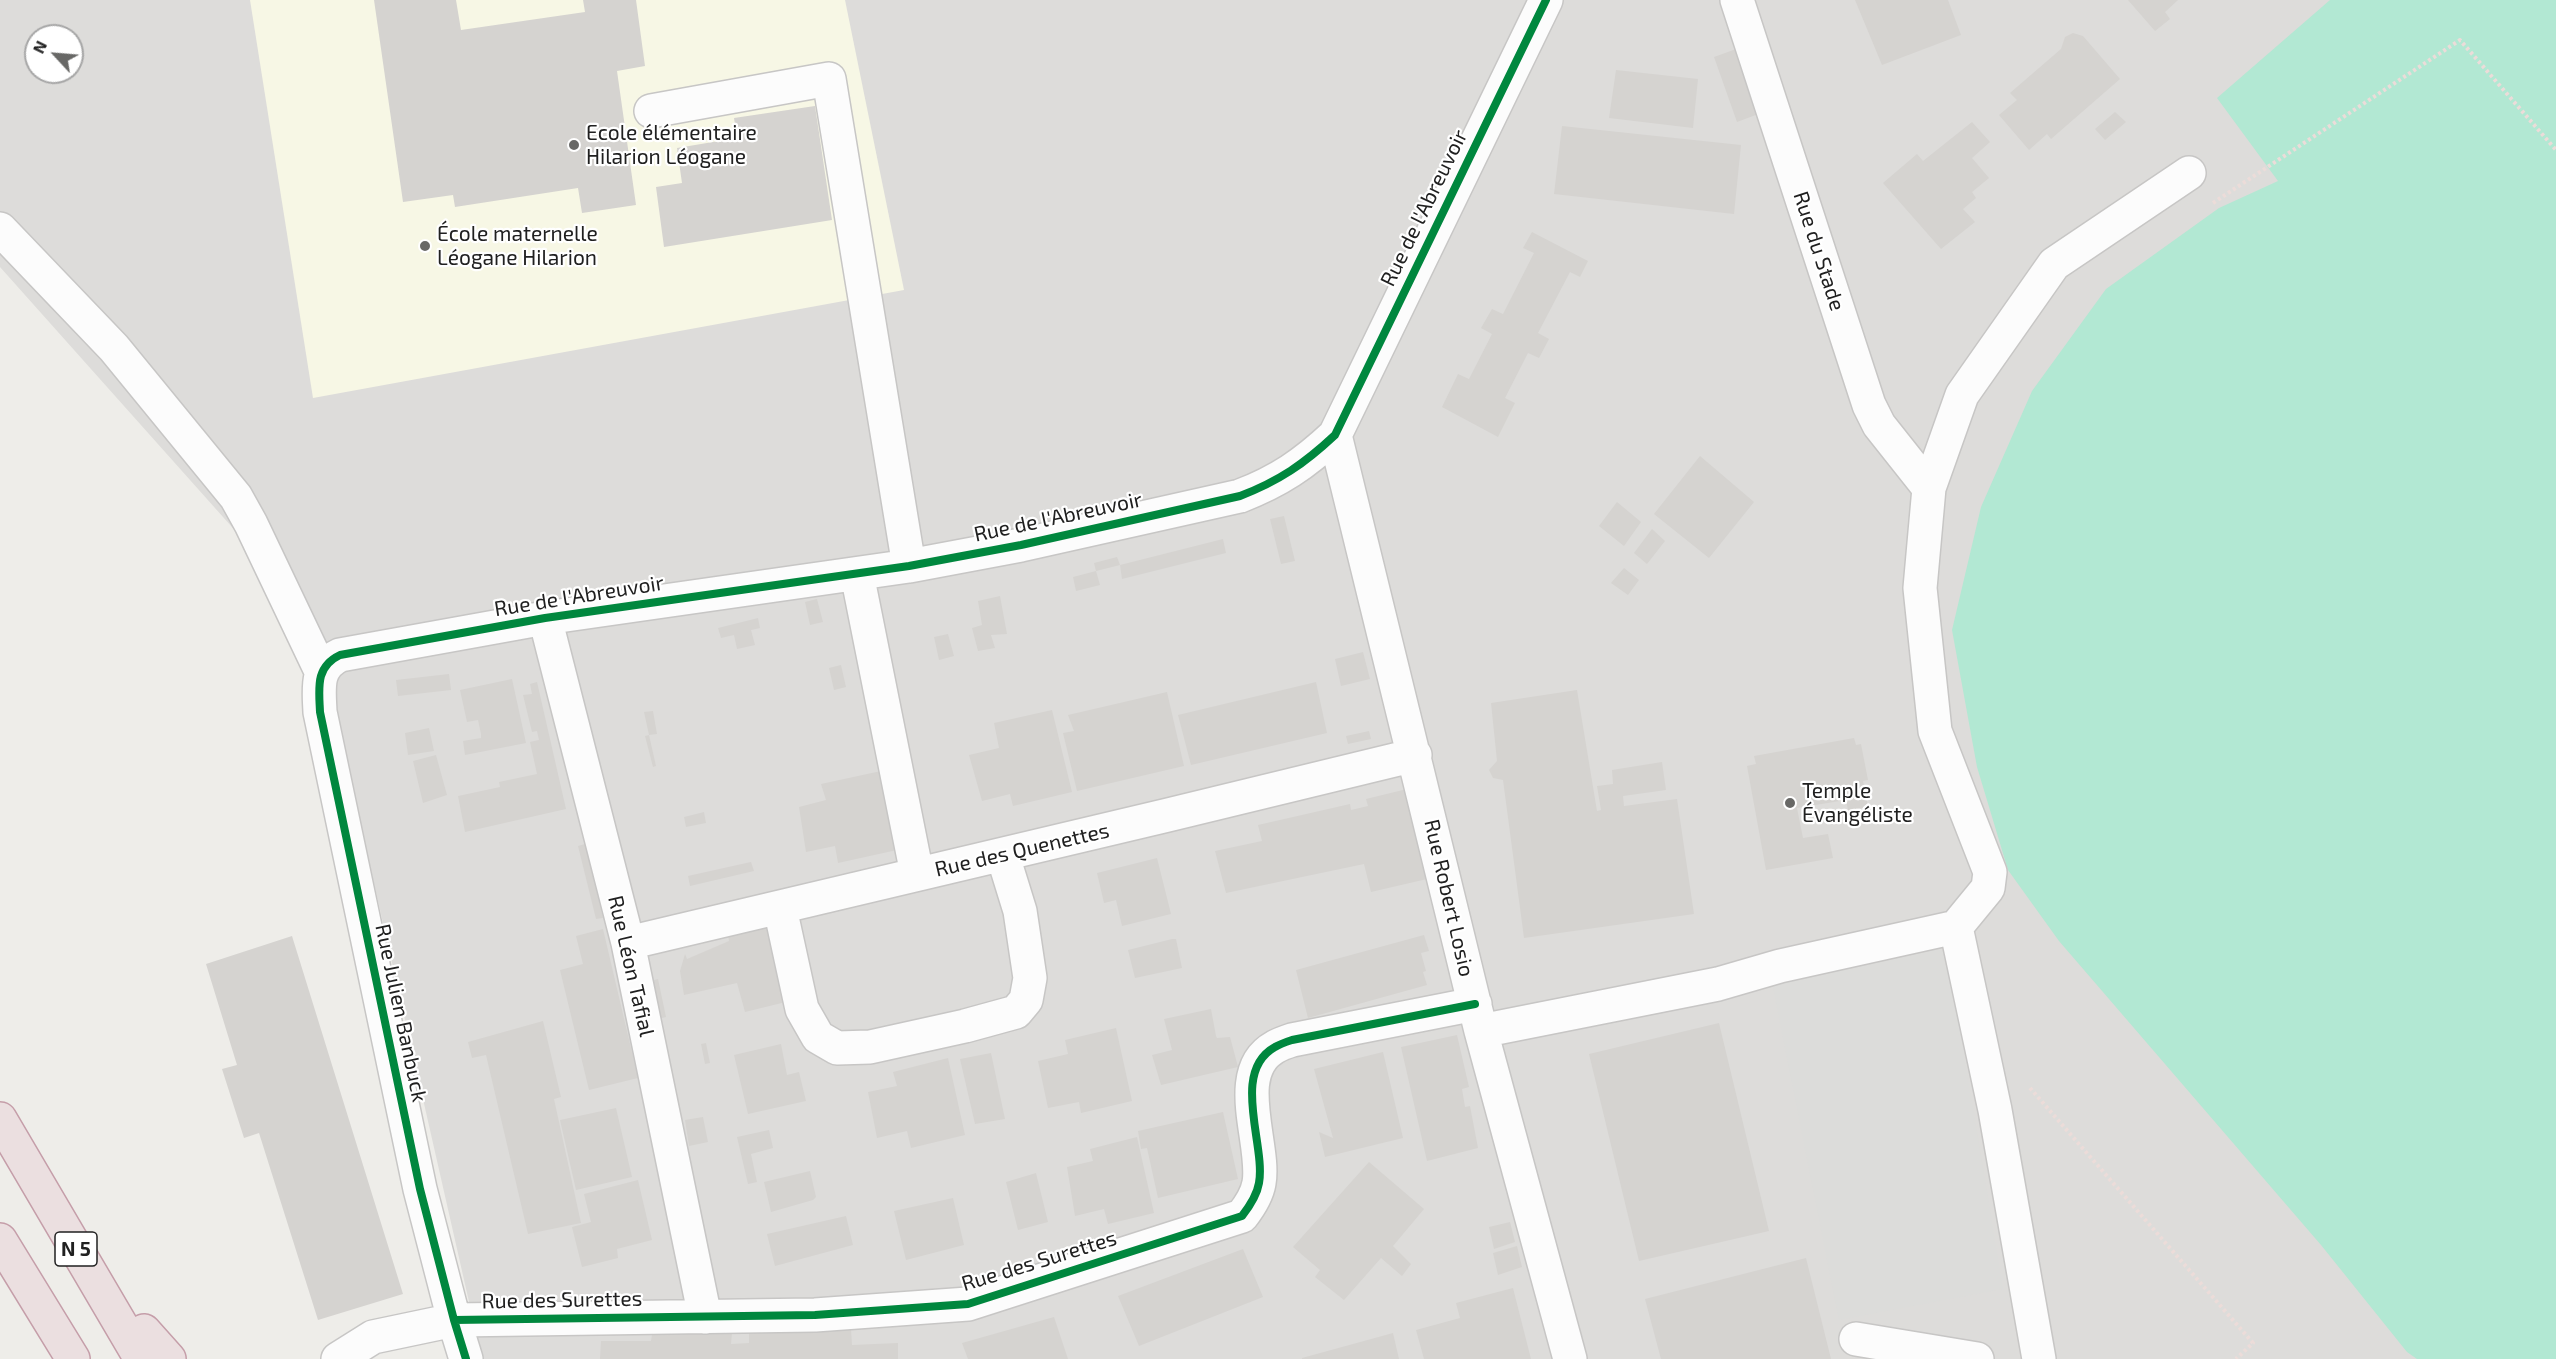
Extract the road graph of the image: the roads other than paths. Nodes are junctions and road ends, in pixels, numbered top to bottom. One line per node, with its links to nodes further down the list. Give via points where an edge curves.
1 (1737, 0): 7 (street, Rue du Stade, via 1869,405 1879,425)
2 (1539, 7): 6 (street, Rue de l'Abreuvoir)
3 (651, 111): 8 (street, via 829,79)
4 (2190, 172): 7 (street, via 2054,264 1962,394)
5 (0, 229): 11 (street, via 114,348 236,497)
6 (1335, 435): 8 (street, Rue de l'Abreuvoir, via 1308,461 1240,496); 12 (street, Rue Robert Losio)
7 (1929, 488): 16 (street, via 1920,588 1935,730 1990,872 1988,888)
8 (909, 566): 9 (street, Rue de l'Abreuvoir)
9 (857, 574): 10 (street, Rue de l'Abreuvoir); 14 (street)
10 (545, 618): 11 (street, Rue de l'Abreuvoir, via 340,655); 17 (street, Rue Léon Tafial)
11 (321, 671): 22 (street, Rue Julien Banbuck, via 320,712 420,1189)
12 (1415, 755): 13 (street, Rue des Quenettes); 18 (street, Rue Robert Losio)
13 (1003, 856): 14 (street, Rue des Quenettes); 15 (street, via 1020,911 1030,978 1026,1000 1016,1012 965,1026 870,1047 837,1048 818,1037 802,1009)
14 (917, 874): 15 (street, Rue des Quenettes)
15 (780, 908): 17 (street, Rue des Quenettes)
16 (1956, 927): 18 (street, Rue des Surettes, via 1780,966 1718,984); 32 (street, via 1995,1110)
17 (628, 943): 21 (street, Rue Léon Tafial)
18 (1478, 1018): 21 (street, Rue des Surettes, via 1292,1040 1273,1047 1260,1062 1254,1079 1251,1101 1259,1185 1242,1216 968,1304 815,1315); 30 (street, Rue Robert Losio)
19 (6, 1129): 24 (highway)
20 (0, 1240): 25 (highway)
21 (705, 1317): 22 (street, Rue des Surettes)
22 (454, 1320): 28 (street, Rue des Surettes, via 373,1338); 29 (street, Rue Julien Banbuck)
23 (1856, 1339): 31 (street)
24 (142, 1345): 26 (highway); 27 (highway)
25 (73, 1359)
26 (160, 1359)
27 (169, 1359)
28 (338, 1359)
29 (466, 1359)
30 (1570, 1359)
31 (1977, 1359)
32 (2039, 1359)

